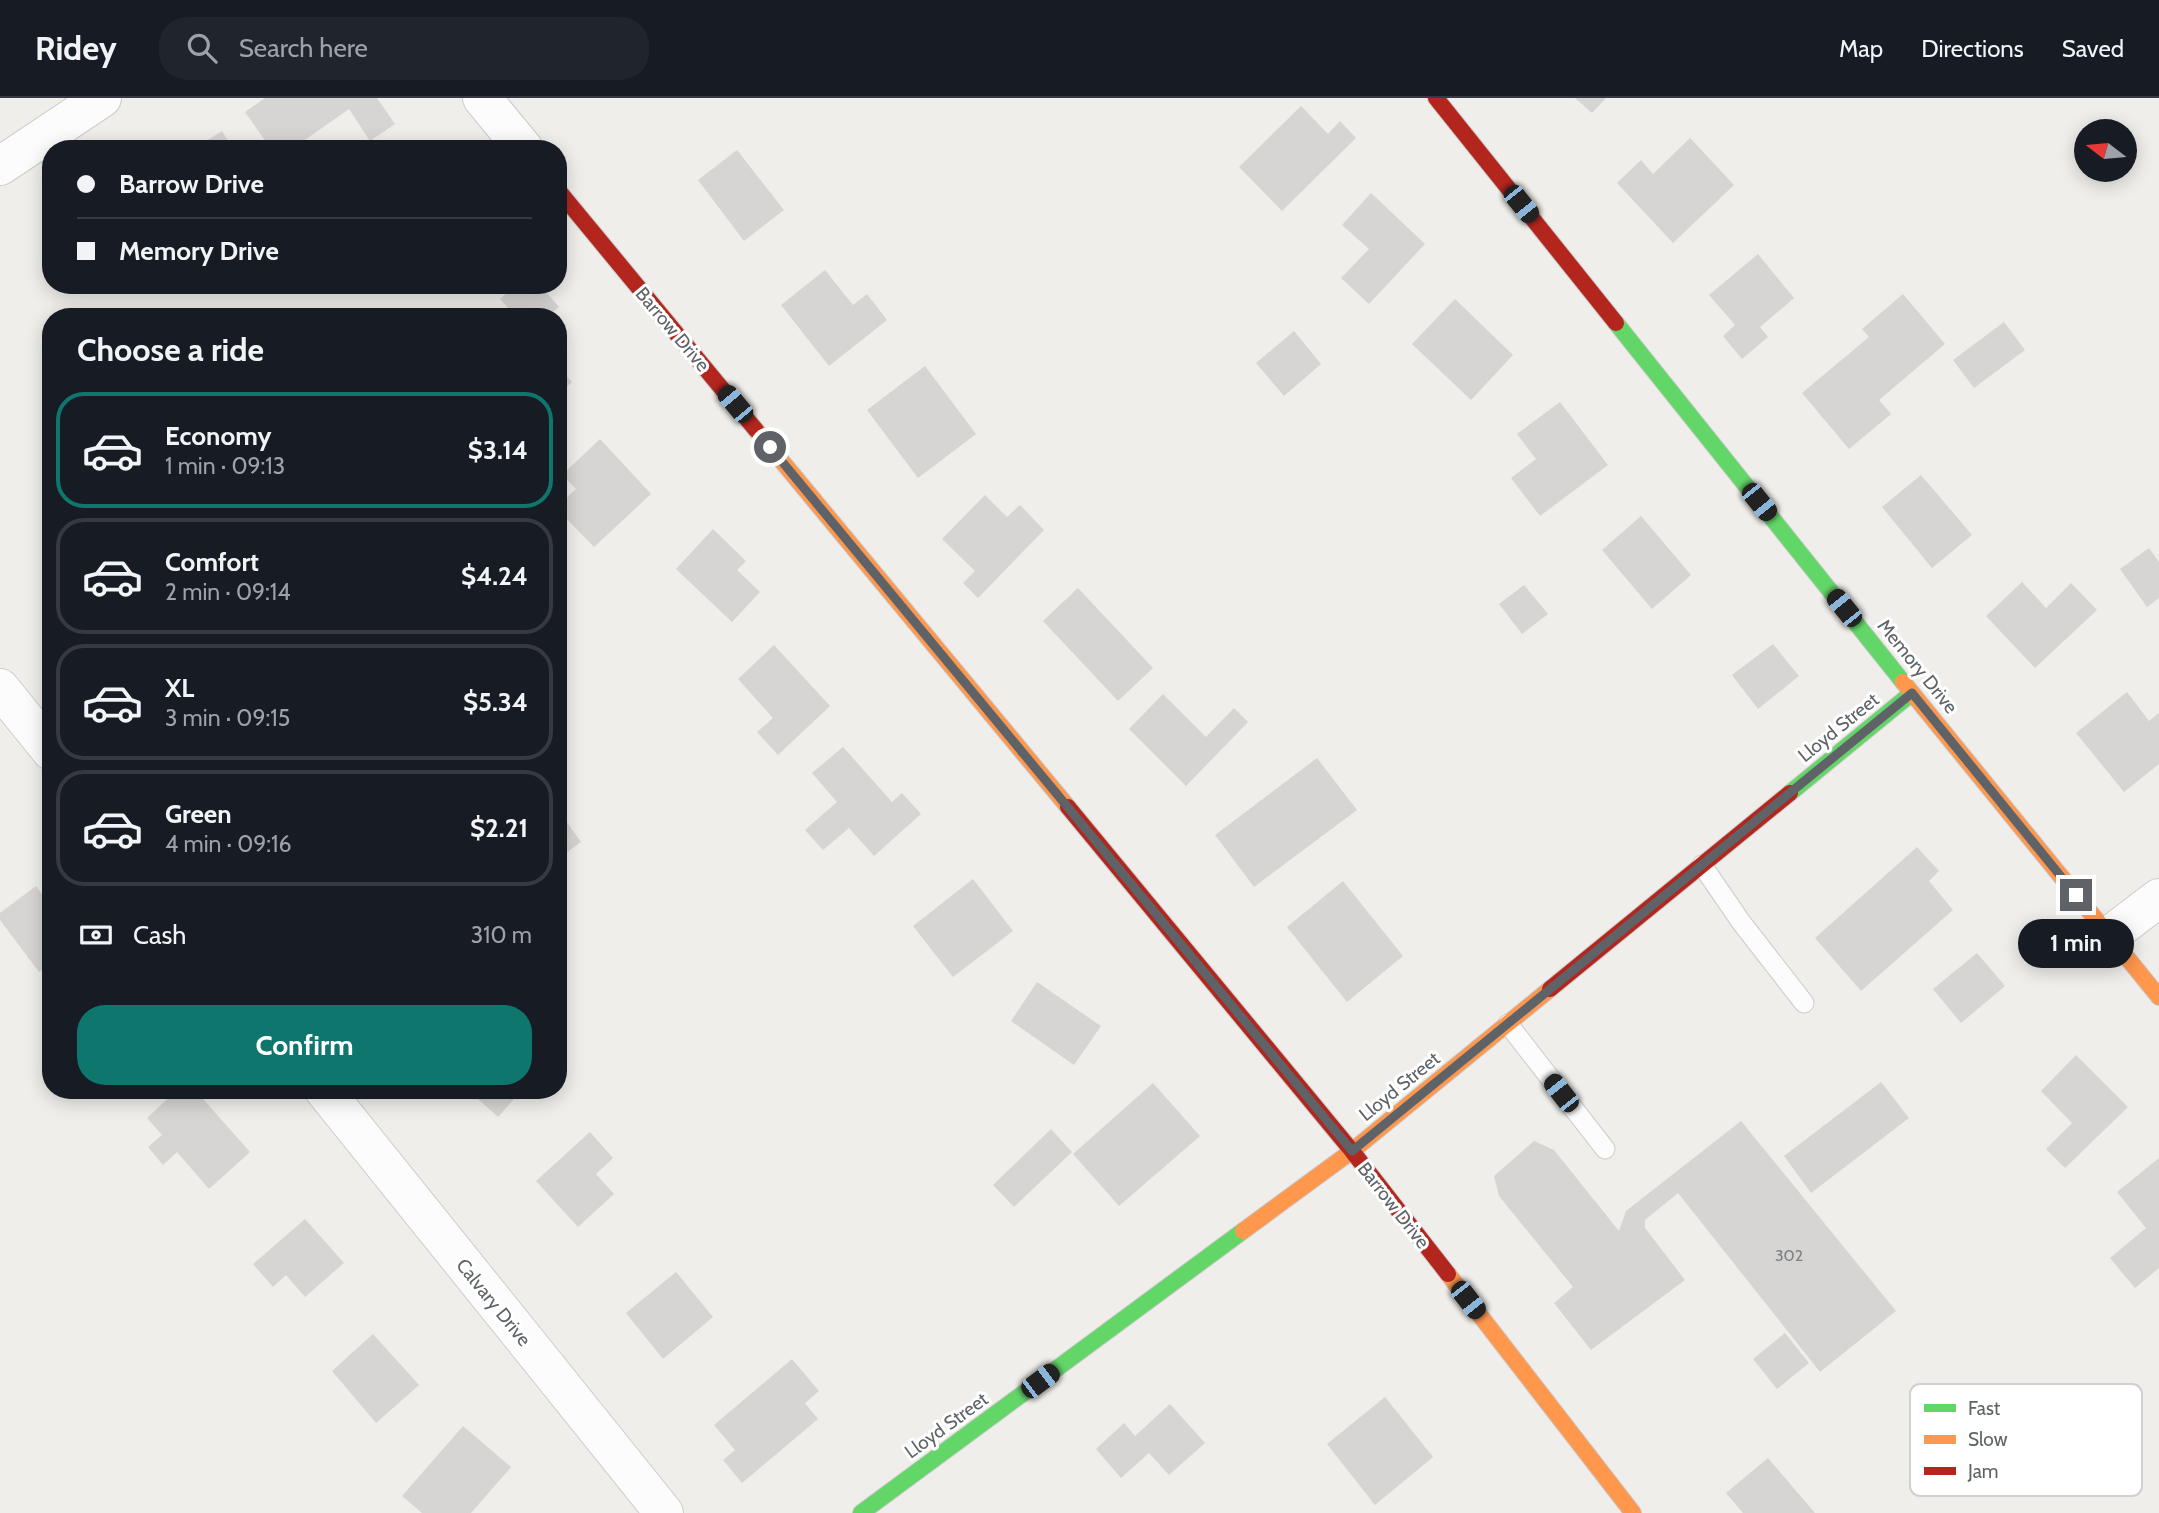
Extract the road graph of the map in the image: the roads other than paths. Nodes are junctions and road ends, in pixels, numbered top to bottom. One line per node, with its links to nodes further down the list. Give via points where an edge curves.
1 (102, 98): 5 (street)
2 (482, 98): 4 (street)
3 (1436, 98): 8 (street, Memory Drive)
4 (517, 140)
5 (0, 166)
6 (567, 201): 18 (street, Barrow Drive)
7 (0, 688): 9 (street)
8 (1912, 693): 10 (street, Lloyd Street); 12 (street, Memory Drive)
9 (42, 740)
10 (1702, 865): 14 (lane); 15 (street, Lloyd Street)
11 (2159, 898): 12 (street)
12 (2109, 936): 13 (street, Memory Drive)
13 (2159, 997)
14 (1804, 1003)
15 (1508, 1024): 17 (lane); 18 (street, Lloyd Street)
16 (331, 1099): 19 (street, Calvary Drive)
17 (1605, 1149)
18 (1352, 1151): 20 (street, Lloyd Street); 21 (street, Barrow Drive)
19 (664, 1513)
20 (861, 1513)
21 (1633, 1513)

